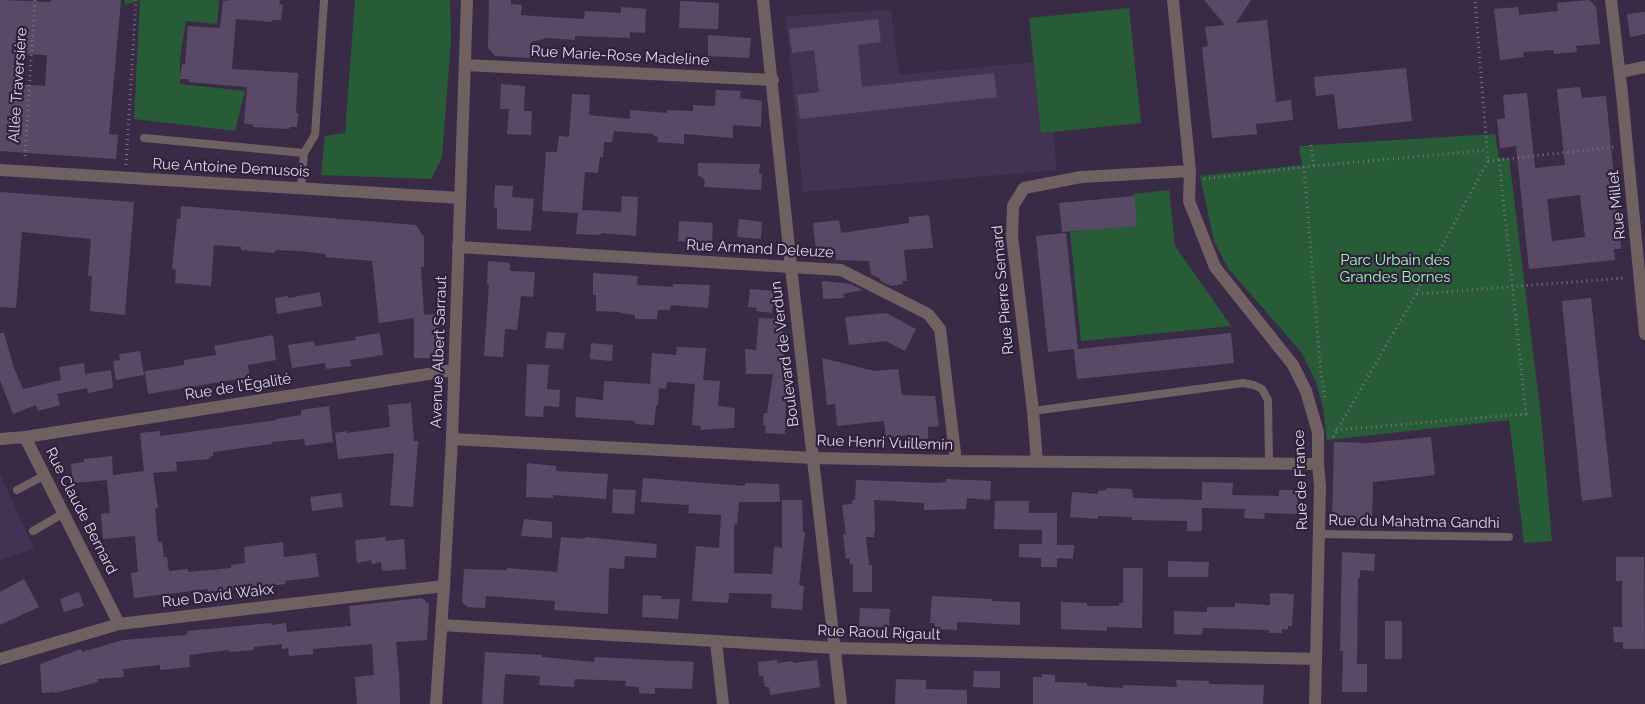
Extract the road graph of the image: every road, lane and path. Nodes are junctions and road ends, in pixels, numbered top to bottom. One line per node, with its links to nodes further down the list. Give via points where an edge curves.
1 (35, 0): 23 (path, Allée Traversière)
2 (136, 0): 25 (path)
3 (324, 0): 17 (lane, via 315,134)
4 (467, 0): 9 (street, Avenue Albert Sarraut)
5 (763, 0): 12 (street, Boulevard de Verdun)
6 (1173, 0): 24 (street)
7 (1475, 0): 16 (path)
8 (1610, 0): 11 (street, Rue Millet)
9 (465, 65): 12 (street, Rue Marie-Rose Madeline); 27 (street, Avenue Albert Sarraut)
10 (1645, 68): 11 (street)
11 (1620, 72): 15 (street, Rue Millet)
12 (773, 80): 29 (street, Boulevard de Verdun)
13 (144, 138): 17 (lane)
14 (1311, 145): 20 (path)
15 (1627, 146): 18 (path); 30 (street, Rue Millet)
16 (1487, 150): 19 (path); 20 (path)
17 (304, 153): 26 (lane)
18 (1499, 159): 19 (path); 31 (path)
19 (1488, 161): 32 (path)
20 (1314, 166): 21 (path)
21 (1304, 167): 24 (path); 35 (path)
22 (0, 170): 23 (street, Rue Antoine Demusois)
23 (23, 172): 25 (street, Rue Antoine Demusois)
24 (1190, 176): 36 (street, Rue Pierre Semard, via 1081,177 1024,188 1012,206 1012,236); 44 (street, Rue de France, via 1189,201 1215,267 1293,365 1306,391 1318,432)
25 (125, 178): 26 (street, Rue Antoine Demusois)
26 (301, 188): 27 (street, Rue Antoine Demusois)
27 (460, 198): 28 (street, Avenue Albert Sarraut)
28 (458, 247): 29 (street, Rue Armand Deleuze); 34 (street, Avenue Albert Sarraut)
29 (791, 267): 40 (street, Boulevard de Verdun); 41 (street, Rue Armand Deleuze, via 842,270 928,314 940,329)
30 (1643, 277): 31 (path); 33 (street, Rue Millet)
31 (1512, 287): 32 (path); 32 (path, via 1526,414 1337,430)
32 (1416, 294)
33 (1645, 334)
34 (454, 370): 37 (street, Rue de l'Égalité); 39 (street, Avenue Albert Sarraut)
35 (1326, 403)
36 (1033, 411): 42 (street, Rue Pierre Semard); 43 (lane, via 1243,383 1254,385 1262,388 1268,400)
37 (26, 436): 38 (street); 45 (street, Rue Claude Bernard)
38 (0, 439)
39 (452, 439): 40 (street, Rue Henri Vuillemin); 51 (street, Avenue Albert Sarraut)
40 (813, 458): 41 (street, Rue Henri Vuillemin); 55 (street, Boulevard de Verdun)
41 (956, 462): 42 (street, Rue Henri Vuillemin)
42 (1037, 462): 43 (street, Rue Henri Vuillemin)
43 (1269, 462): 44 (street, Rue Henri Vuillemin)
44 (1318, 464): 49 (street, Rue de France)
45 (45, 475): 46 (lane); 47 (street, Rue Claude Bernard)
46 (17, 490)
47 (64, 513): 48 (lane); 52 (street, Rue Claude Bernard)
48 (33, 531)
49 (1319, 534): 50 (lane, Rue du Mahatma Gandhi); 57 (street, Rue de France)
50 (1509, 537)
51 (444, 586): 52 (street, Rue David Wakx); 53 (street, Avenue Albert Sarraut)
52 (119, 624): 56 (street, Rue David Wakx)
53 (441, 625): 54 (street, Rue Raoul Rigault); 58 (street, Avenue Albert Sarraut)
54 (716, 642): 55 (street, Rue Raoul Rigault); 59 (street)
55 (835, 648): 57 (street, Rue Raoul Rigault); 60 (street, Boulevard de Verdun)
56 (0, 659)
57 (1316, 659): 61 (street, Rue de France)
58 (436, 704)
59 (723, 704)
60 (841, 704)
61 (1315, 704)

